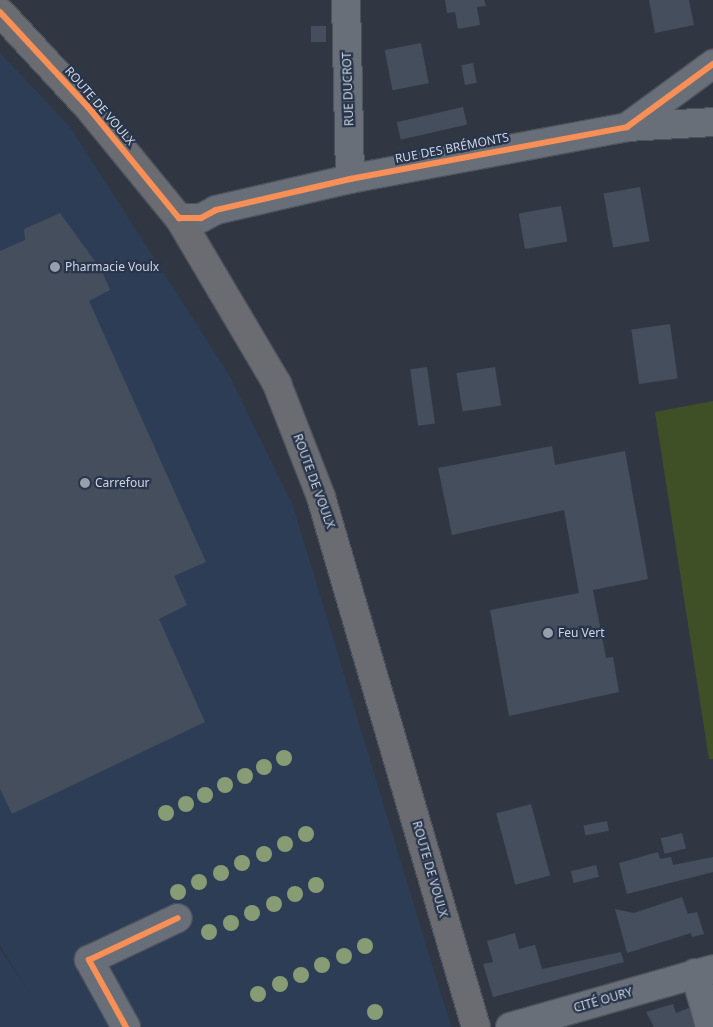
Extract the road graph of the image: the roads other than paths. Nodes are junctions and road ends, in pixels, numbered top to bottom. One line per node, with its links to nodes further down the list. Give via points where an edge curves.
1 (346, 0): 6 (street, RUE DUCROT)
2 (0, 12): 7 (main road, ROUTE DE VOULX, via 88,107)
3 (713, 64): 5 (street, RUE DES BRÉMONTS)
4 (713, 122): 5 (street)
5 (627, 127): 6 (street, RUE DES BRÉMONTS)
6 (350, 179): 7 (street, RUE DES BRÉMONTS, via 216,210 201,218)
7 (178, 218): 11 (main road, ROUTE DE VOULX, via 277,384 321,497)
8 (178, 918): 10 (street, via 89,960)
9 (704, 971): 12 (street, CITÉ OURY); 13 (street, CITÉ OURY)
10 (126, 1027)
11 (476, 1027)
12 (510, 1027)
13 (710, 1027)

